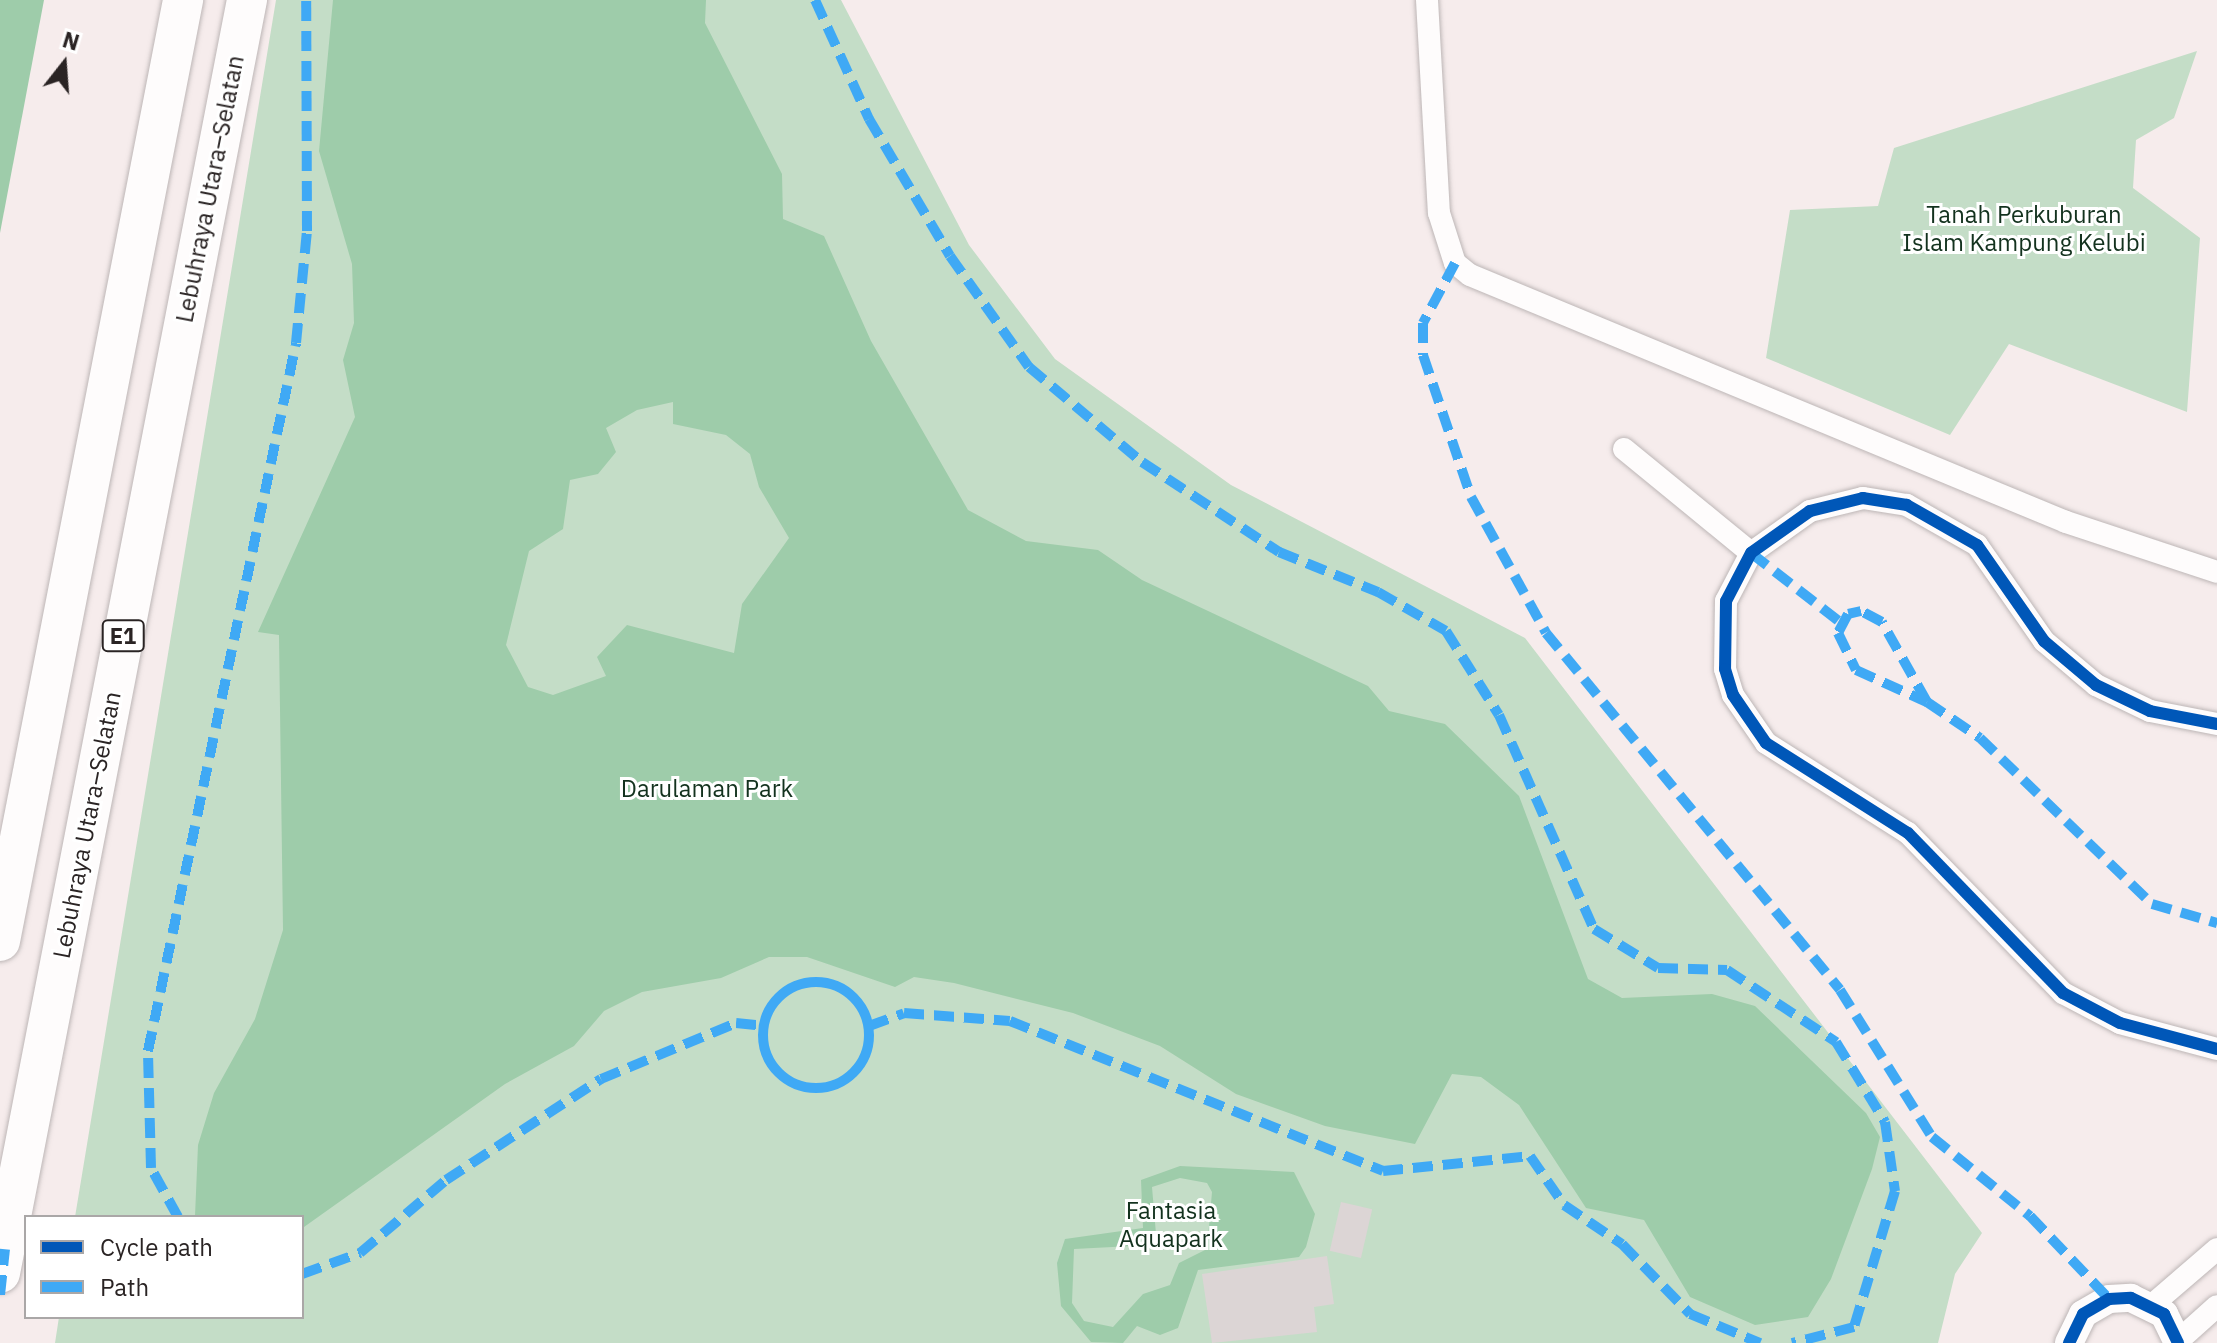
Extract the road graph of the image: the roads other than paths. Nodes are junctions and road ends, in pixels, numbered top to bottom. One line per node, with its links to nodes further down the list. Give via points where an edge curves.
1 (183, 0): 8 (highway)
2 (247, 0): 11 (highway, Lebuhraya Utara–Selatan / E1)
3 (1427, 0): 6 (street, via 1439,213 1455,263 1470,275 2066,522)
4 (1624, 449): 5 (street)
5 (1751, 553): 7 (street, via 1834,502 1885,500 1933,513 1977,545 2044,641 2076,671 2150,711); 9 (street, via 1726,601 1721,635 1733,695 1756,732 1783,757 1908,833 2063,993 2120,1023)
6 (2217, 572)
7 (2217, 724)
8 (0, 941)
9 (2217, 1049)
10 (2217, 1249): 12 (street)
11 (0, 1273)
12 (2152, 1305): 14 (street, via 2109,1299 2083,1314); 15 (street)
13 (2217, 1306): 15 (street)
14 (2068, 1342)
15 (2178, 1342)

